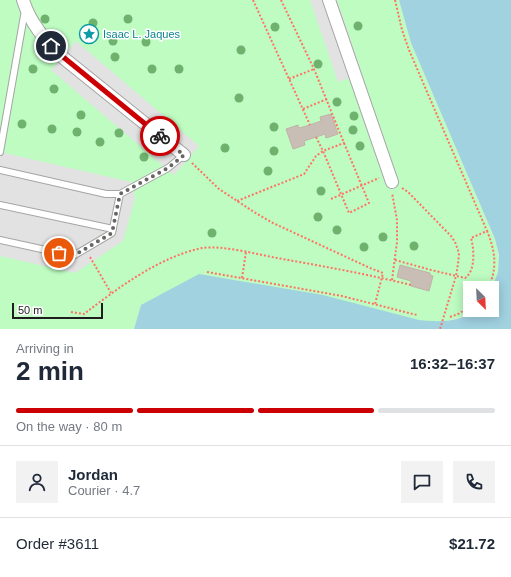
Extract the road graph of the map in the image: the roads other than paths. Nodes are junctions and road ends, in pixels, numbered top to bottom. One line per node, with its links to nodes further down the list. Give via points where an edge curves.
1 (329, 0): 6 (street)
2 (24, 3): 3 (lane); 4 (street, via 43,37 62,56)
3 (0, 152)
4 (184, 155): 7 (lane, via 168,168)
5 (0, 170): 7 (lane, via 106,194)
6 (391, 178)
7 (120, 194): 9 (lane)
8 (0, 205): 9 (lane)
9 (113, 230): 10 (lane, via 73,256)
10 (0, 240)

